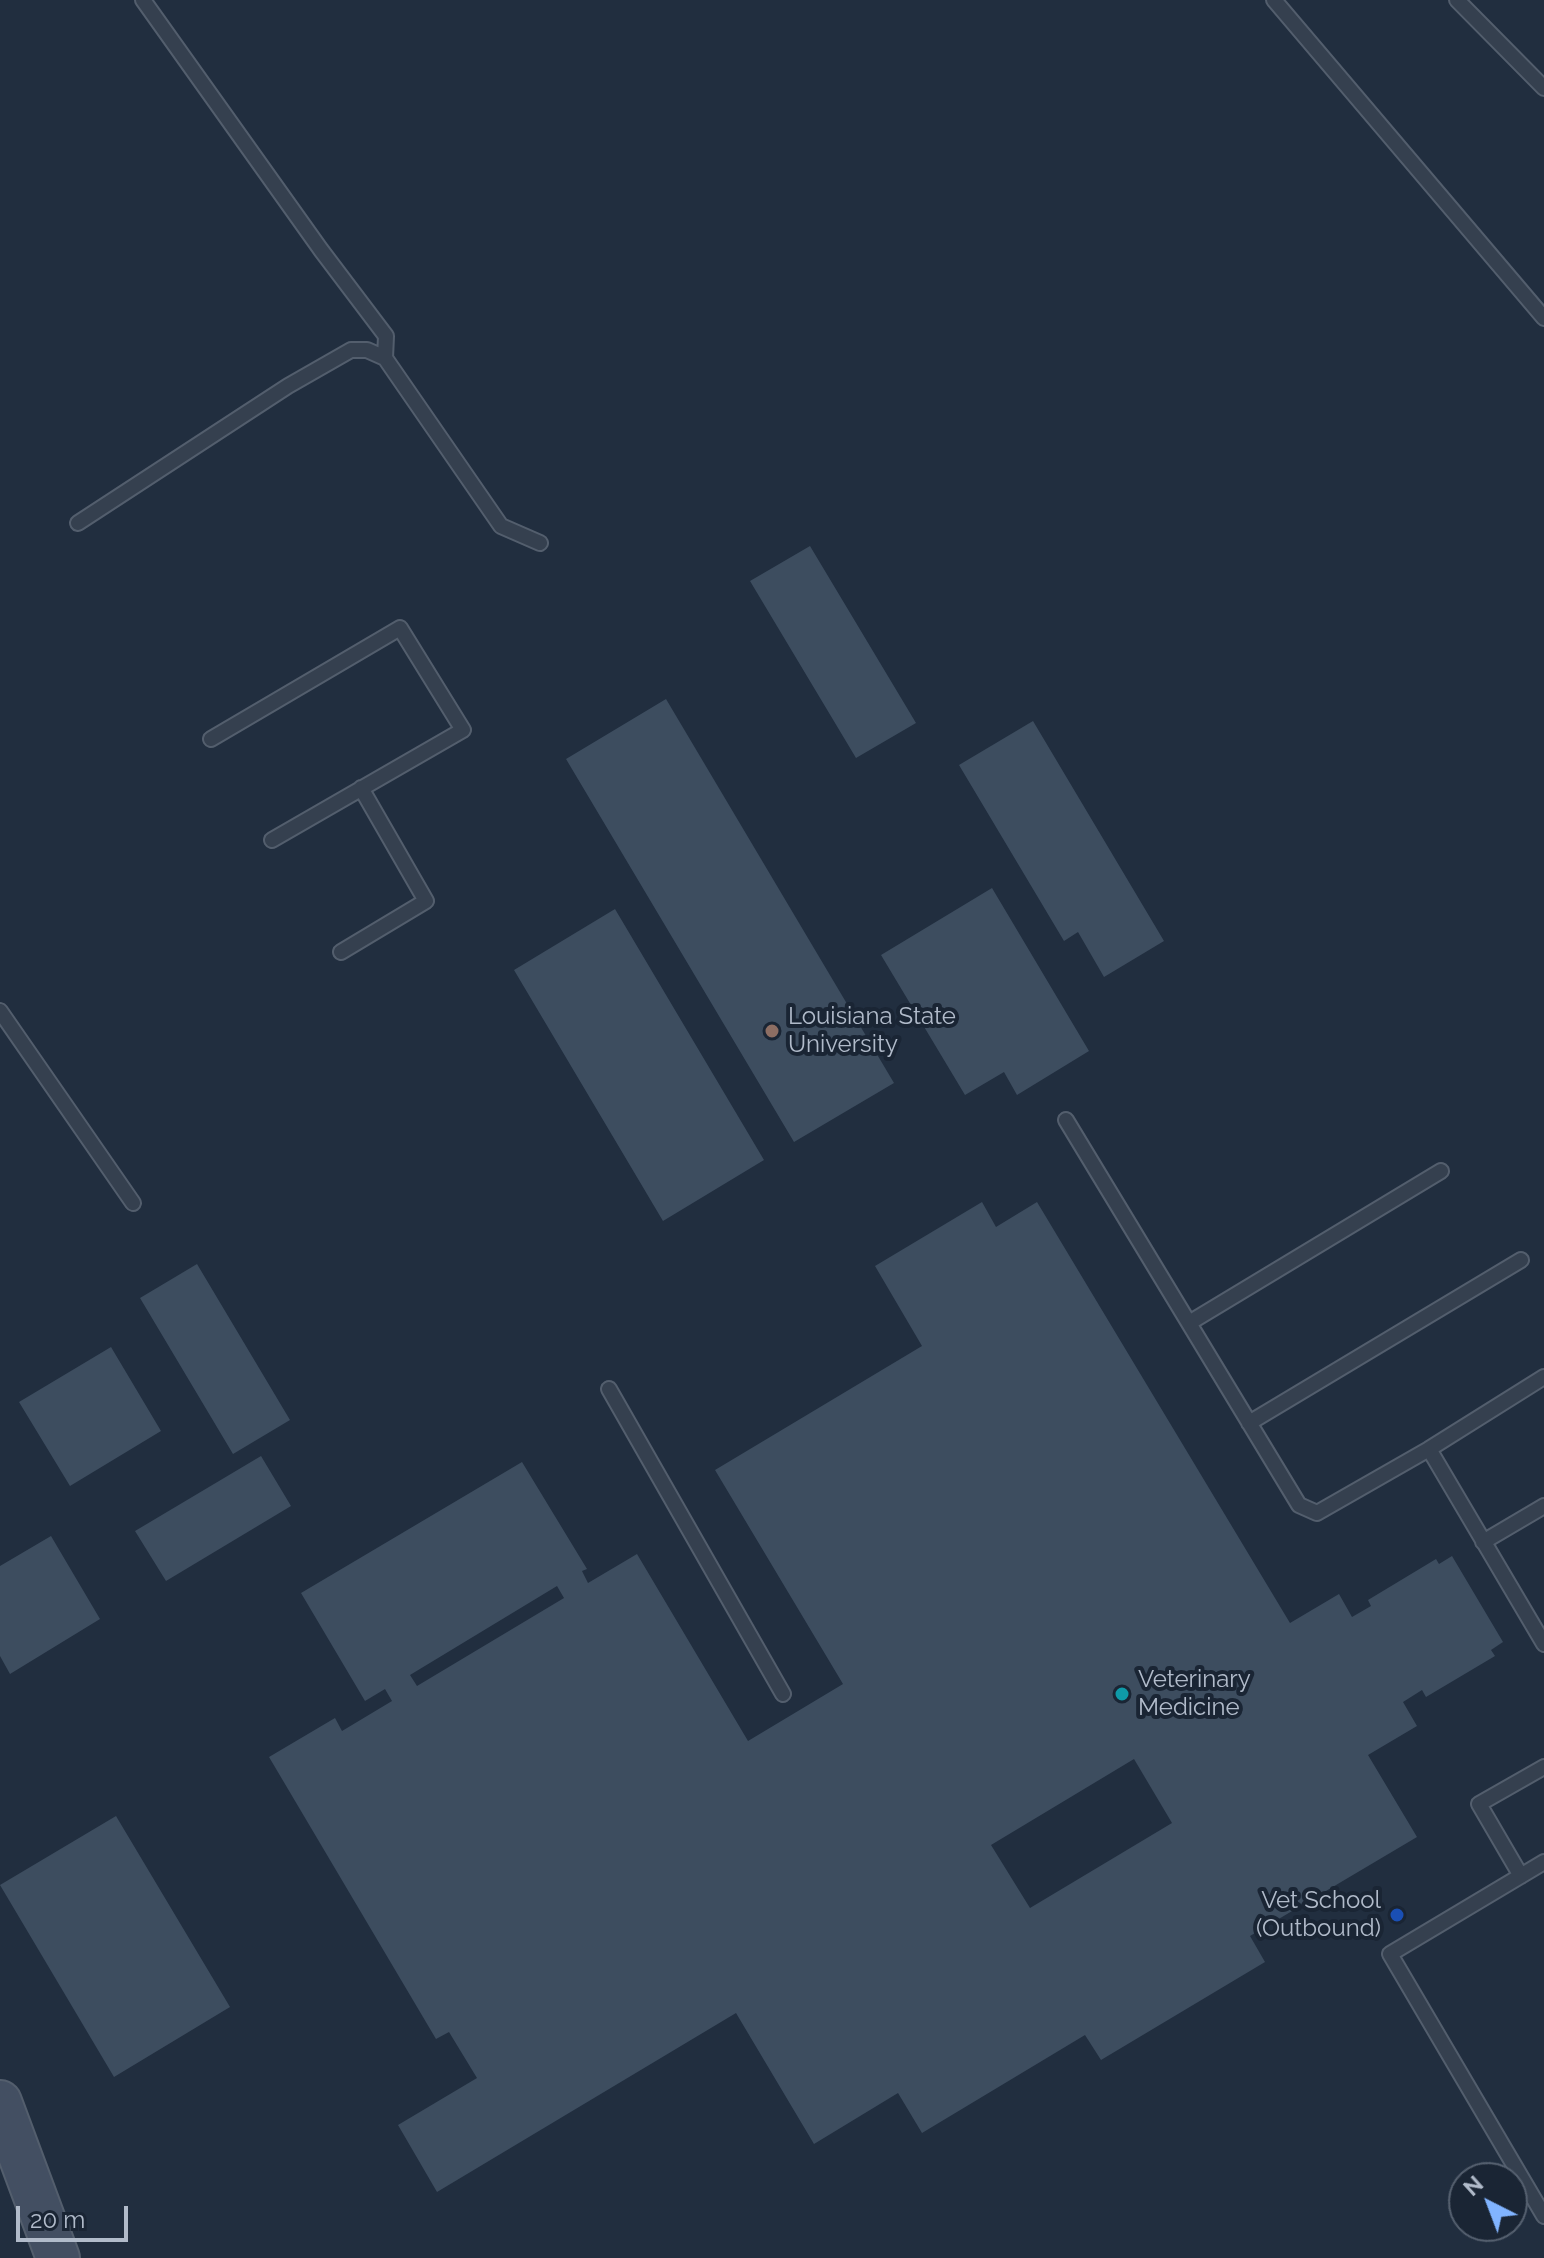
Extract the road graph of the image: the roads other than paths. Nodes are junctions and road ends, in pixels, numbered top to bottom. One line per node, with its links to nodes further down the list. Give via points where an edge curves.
1 (143, 0): 6 (lane, via 386,336)
2 (1274, 0): 5 (lane)
3 (1457, 0): 4 (lane)
4 (1544, 88)
5 (1544, 318)
6 (385, 358): 7 (lane, via 351,350); 8 (lane, via 501,526)
7 (78, 523)
8 (540, 543)
9 (211, 739): 10 (lane, via 400,628 463,730)
10 (361, 788): 11 (lane); 12 (lane, via 426,901)
11 (272, 840)
12 (341, 952)
13 (0, 1011): 16 (lane)
14 (1066, 1120): 18 (lane)
15 (1441, 1171): 18 (lane)
16 (133, 1203)
17 (1521, 1260): 21 (lane)
18 (1189, 1323): 21 (lane)
19 (1544, 1377): 22 (lane)
20 (609, 1389): 26 (lane)
21 (1249, 1423): 22 (lane, via 1299,1505 1317,1513)
22 (1429, 1449): 24 (lane)
23 (1544, 1506): 24 (lane)
24 (1483, 1542): 25 (lane)
25 (1543, 1640)
26 (783, 1694)
27 (1544, 1767): 29 (lane, via 1479,1804)
28 (1544, 1862): 29 (lane)
29 (1521, 1876): 31 (lane, via 1390,1954)
30 (0, 2102): 32 (main road)
31 (1544, 2216)
32 (58, 2258)

